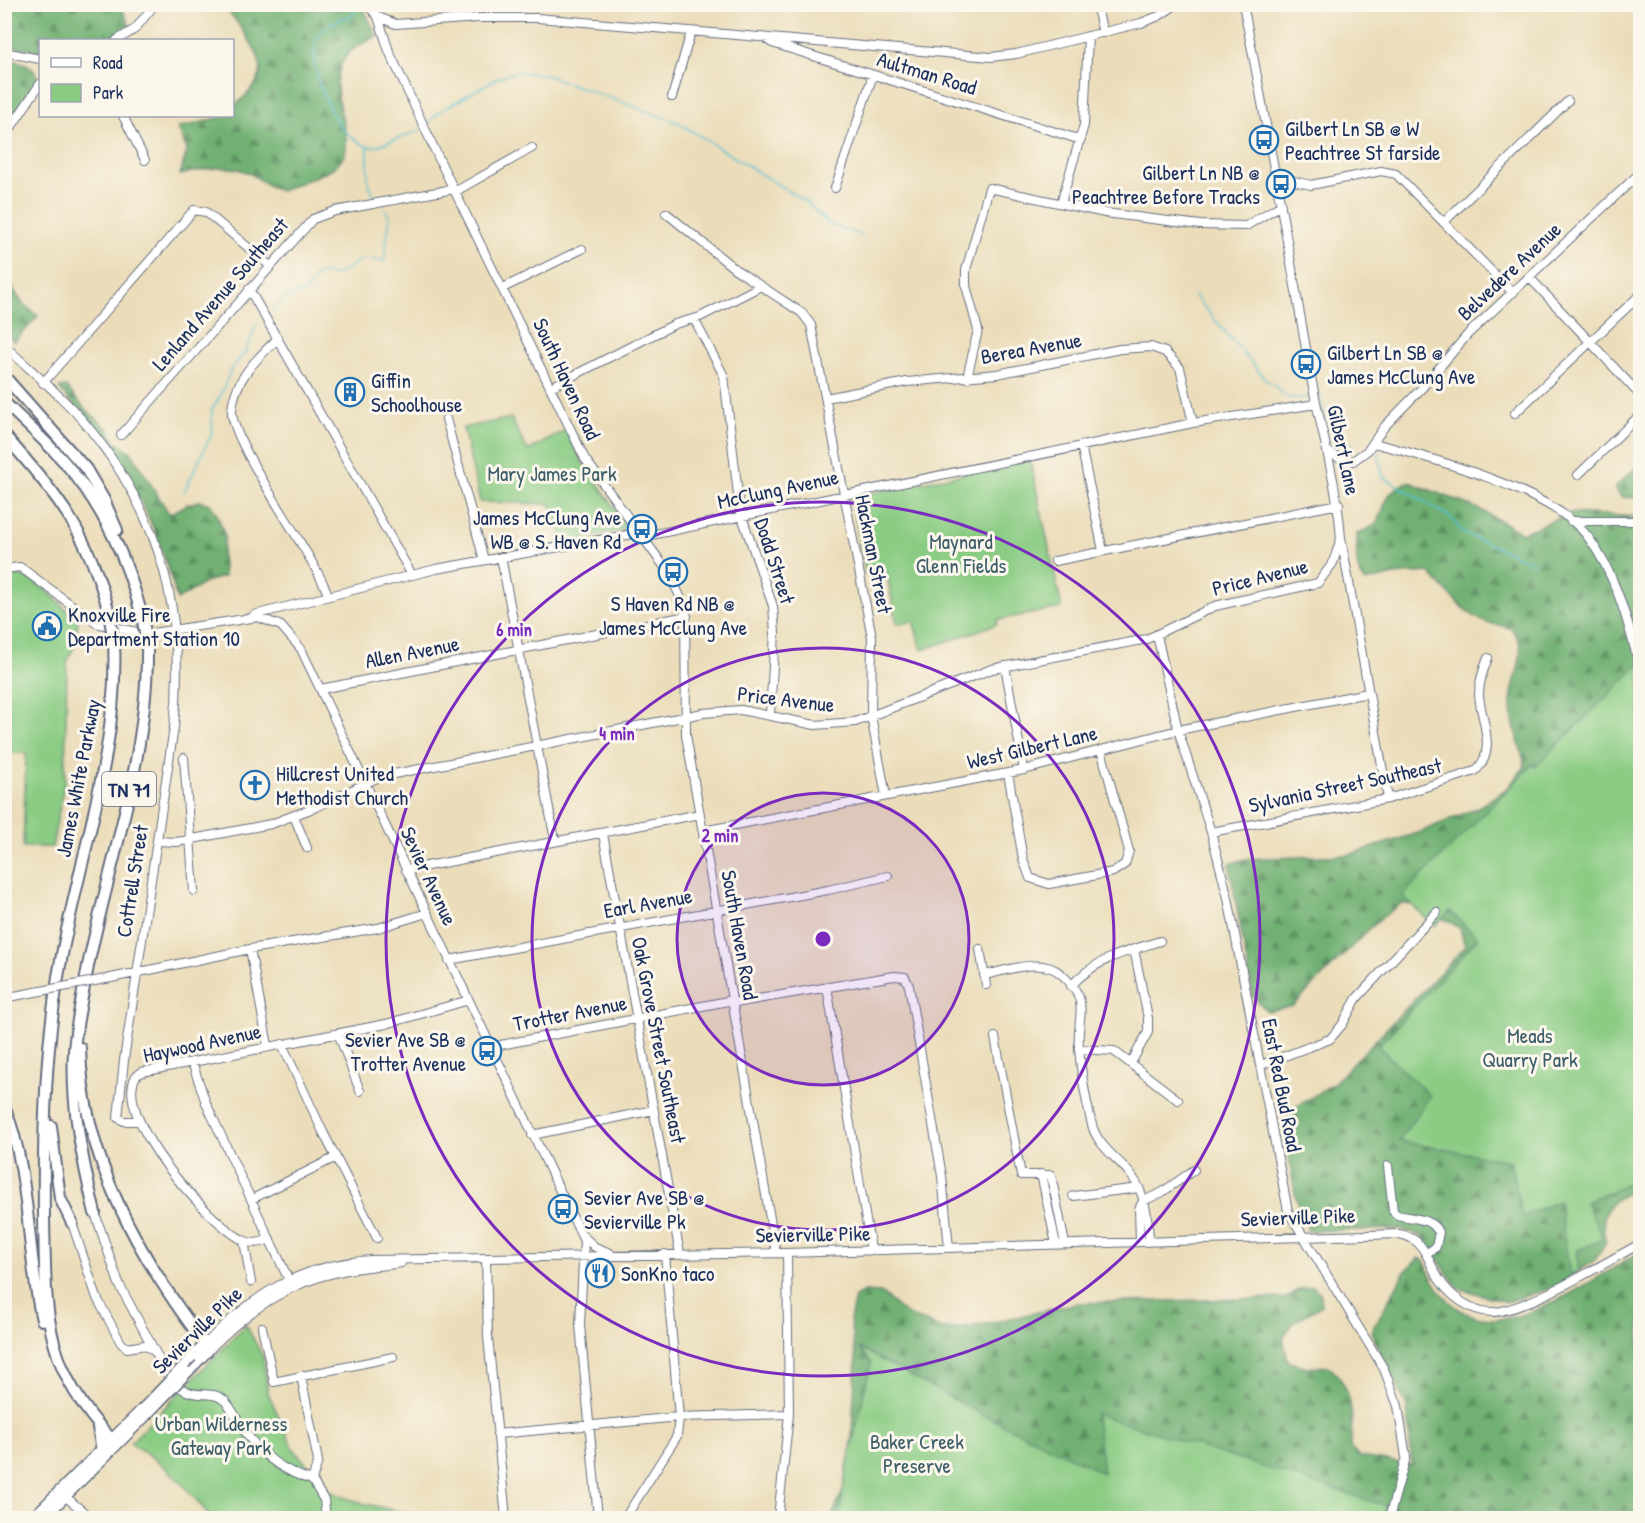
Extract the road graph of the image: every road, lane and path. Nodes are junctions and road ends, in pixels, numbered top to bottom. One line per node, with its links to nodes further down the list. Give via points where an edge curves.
1 (155, 4): 11 (street, via 135,29)
2 (367, 4): 6 (street)
3 (1096, 4): 8 (street)
4 (1177, 4): 8 (street, via 1148,21)
5 (1243, 4): 24 (street, Gilbert Lane)
6 (378, 16): 7 (street, via 396,24 526,17); 26 (street, South Haven Road, via 388,51)
7 (691, 32): 10 (street); 16 (street)
8 (1103, 33): 9 (street)
9 (1088, 36): 10 (street, via 991,57); 20 (street)
10 (765, 38): 14 (street, Aultman Road)
11 (119, 39)
12 (4, 52): 13 (street)
13 (39, 59)
14 (873, 75): 20 (street, Aultman Road); 25 (street)
15 (39, 86): 19 (street)
16 (672, 97)
17 (1568, 101): 30 (street)
18 (124, 117): 22 (street)
19 (4, 138)
20 (1081, 140): 27 (street)
21 (532, 148): 26 (street, Lenland Avenue Southeast)
22 (146, 160)
23 (1641, 172): 33 (street, Belvedere Avenue)
24 (1277, 177): 28 (street, Gilbert Lane); 30 (street, via 1311,185 1390,171)
25 (835, 188)
26 (454, 190): 32 (street, Lenland Avenue Southeast, via 322,214 304,226); 35 (street, South Haven Road)
27 (1061, 203): 28 (street, via 1132,218 1239,227); 44 (street, via 989,188 966,270 966,286 978,330)
28 (1281, 205): 50 (street, Gilbert Lane)
29 (666, 213): 34 (street, Hackman Street)
30 (1444, 222): 37 (street)
31 (582, 249): 35 (street)
32 (269, 265): 36 (street, Lenland Avenue Southeast); 45 (street, via 198,209)
33 (1530, 278): 37 (street, Belvedere Avenue); 41 (street)
34 (761, 286): 39 (street); 48 (street, Hackman Street, via 807,318)
35 (503, 288): 46 (street, South Haven Road)
36 (249, 289): 40 (street); 56 (street, Lenland Avenue Southeast)
37 (1513, 293): 57 (street, Belvedere Avenue, via 1468,334)
38 (1641, 295): 41 (street)
39 (694, 319): 46 (street, via 675,324); 63 (street, Dodd Street, via 724,376)
40 (278, 338): 73 (street); 75 (street, via 245,373 234,397 231,417)
41 (1590, 341): 47 (street); 51 (street)
42 (4, 345): 45 (street, Cottrell Street)
43 (4, 376): 74 (highway, via 86,469 121,539)
44 (967, 378): 48 (street, Berea Avenue, via 908,382); 54 (street, Berea Avenue, via 1120,349 1151,347 1165,352 1180,368)
45 (43, 383): 78 (street, Cottrell Street, via 88,426 140,505 160,552)
46 (551, 387): 66 (street, South Haven Road, via 585,459)
47 (1641, 394)
48 (826, 398): 61 (street, Hackman Street)
49 (4, 402): 74 (highway, TN 71, via 66,464 94,501 120,547)
50 (1316, 404): 54 (street, McClung Avenue); 59 (street, Gilbert Lane)
51 (1515, 413)
52 (1641, 415): 60 (street)
53 (446, 419): 70 (street)
54 (1193, 423): 58 (street, McClung Avenue)
55 (4, 435): 135 (highway, James White Parkway / TN 71, bridge, via 69,512 95,563 110,613 114,643 114,714 61,958)
56 (121, 435)
57 (1374, 443): 59 (street, Belvedere Avenue, via 1353,461 1338,459); 64 (street, via 1469,472 1539,499)
58 (1081, 445): 61 (street, McClung Avenue); 68 (street)
59 (1329, 452): 62 (street, Gilbert Lane)
60 (1578, 475)
61 (843, 493): 63 (street, McClung Avenue); 87 (street, Hackman Street, via 872,637)
62 (1338, 504): 67 (street, Gilbert Lane); 68 (street)
63 (741, 515): 66 (street, McClung Avenue, via 651,535); 86 (street, Dodd Street, via 773,606)
64 (1571, 521): 65 (street); 83 (street, via 1587,535 1604,561 1623,607)
65 (1641, 521)
66 (640, 534): 69 (street, McClung Avenue); 77 (street, South Haven Road, via 677,588)
67 (1341, 538): 79 (street, Price Avenue, via 1334,563 1318,583 1215,606 1182,619); 85 (street, Gilbert Lane)
68 (1102, 551): 71 (street)
69 (501, 557): 70 (street, McClung Avenue); 80 (street)
70 (484, 560): 73 (street, McClung Avenue)
71 (1055, 561)
72 (4, 569): 78 (street, Sevier Avenue, via 20,567 96,623 146,634)
73 (412, 575): 75 (street, McClung Avenue)
74 (133, 582): 124 (highway, TN 71, bridge, via 147,644 144,706)
75 (328, 595): 76 (street, McClung Avenue)
76 (250, 616): 78 (street, Sevier Avenue); 84 (street, Sevier Avenue, via 272,621 287,631)
77 (687, 616): 80 (street, Allen Avenue); 88 (street, South Haven Road)
78 (176, 629): 105 (street, Cottrell Street, via 179,680)
79 (1157, 635): 82 (street, Price Avenue); 89 (street, East Red Bud Road)
80 (517, 650): 84 (street, Allen Avenue); 90 (street)
81 (1488, 658): 97 (street, Sylvania Street Southeast, via 1479,694 1488,746 1484,761 1468,775)
82 (1005, 666): 87 (street, Price Avenue); 93 (street)
83 (1640, 668)
84 (321, 688): 95 (street, Sevier Avenue)
85 (1368, 693): 89 (street, West Gilbert Lane); 97 (street, Gilbert Lane)
86 (770, 714): 87 (street, Price Avenue, via 830,725); 88 (street, Price Avenue, via 723,710)
87 (871, 716): 96 (street, Hackman Street)
88 (685, 717): 90 (street, Price Avenue); 98 (street, South Haven Road)
89 (1178, 730): 91 (street, West Gilbert Lane); 101 (street, East Red Bud Road)
90 (536, 746): 95 (street, Price Avenue); 104 (street)
91 (1101, 750): 93 (street, West Gilbert Lane); 94 (street, via 1129,851 1125,864 1113,872 1048,884 1030,878)
92 (184, 758): 103 (street)
93 (1024, 770): 94 (street, West Gilbert Lane)
94 (1008, 773): 96 (street, West Gilbert Lane)
95 (365, 783): 99 (street, Price Avenue); 107 (street, Sevier Avenue)
96 (886, 796): 100 (street, West Gilbert Lane)
97 (1388, 798): 101 (street, Sylvania Street Southeast)
98 (700, 814): 100 (street, South Haven Road); 102 (street)
99 (294, 816): 103 (street, Price Avenue); 106 (street)
100 (703, 831): 110 (street, South Haven Road)
101 (1211, 832): 138 (street, East Red Bud Road)
102 (603, 834): 104 (street); 113 (street, Oak Grove Street Southeast)
103 (189, 840): 105 (street, Price Avenue); 109 (street)
104 (555, 840): 107 (street)
105 (157, 841): 119 (street, Cottrell Street)
106 (307, 848)
107 (406, 870): 112 (street, Sevier Avenue)
108 (888, 876): 110 (street, Earl Avenue)
109 (194, 891)
110 (717, 910): 113 (street, Earl Avenue); 127 (street, South Haven Road)
111 (1437, 912): 138 (street, via 1357,998 1330,1039)
112 (427, 914): 115 (street, via 378,928); 118 (street, Sevier Avenue)
113 (620, 926): 118 (street, Earl Avenue); 128 (street, Oak Grove Street Southeast)
114 (1160, 941): 117 (street)
115 (250, 949): 119 (street); 132 (street)
116 (980, 949): 120 (street)
117 (1134, 949): 122 (street, via 1090,967); 137 (street, via 1148,1032)
118 (449, 960): 126 (street, Sevier Avenue)
119 (137, 973): 125 (street, bridge); 143 (street, Cottrell Street, via 118,1118)
120 (984, 975): 121 (street); 122 (street, via 1042,966 1059,972)
121 (986, 986)
122 (1071, 986): 134 (street, via 1083,1012)
123 (827, 987): 127 (street, Trotter Avenue); 164 (street, Trotter Avenue, via 905,977 942,1176); 165 (street)
124 (83, 991): 153 (highway, via 75,1038 74,1102); 180 (highway, via 80,1031 84,1089 109,1180 156,1277)
125 (4, 998)
126 (469, 1000): 129 (street, Haywood Avenue, via 420,1016); 133 (street, Sevier Avenue)
127 (734, 1001): 128 (street, Trotter Avenue); 166 (street, South Haven Road)
128 (636, 1019): 133 (street, Trotter Avenue); 142 (street, Oak Grove Street Southeast)
129 (338, 1033): 131 (street, Haywood Avenue); 139 (street)
130 (995, 1037): 148 (street, via 1021,1175)
131 (282, 1044): 132 (street, Haywood Avenue); 145 (street)
132 (268, 1046): 136 (street, Haywood Avenue)
133 (490, 1047): 144 (street, Sevier Avenue)
134 (1079, 1048): 137 (street, via 1114,1051); 149 (street, via 1097,1137)
135 (48, 1051): 154 (highway, via 52,1150 60,1198); 181 (highway, via 44,1154 46,1302)
136 (192, 1062): 143 (street, Haywood Avenue, via 136,1076 132,1099); 151 (street, via 206,1103)
137 (1131, 1064): 140 (street)
138 (1261, 1065): 156 (street, East Red Bud Road, via 1286,1202)
139 (360, 1090)
140 (1178, 1100)
141 (4, 1106): 181 (highway, via 18,1152 37,1301)
142 (654, 1110): 144 (street); 170 (street, Oak Grove Street Southeast)
143 (139, 1121): 160 (street, Haywood Avenue, via 189,1193)
144 (532, 1135): 155 (street, Sevier Avenue)
145 (336, 1157): 151 (street); 157 (street)
146 (1388, 1166): 168 (street, via 1393,1211 1425,1219 1439,1232 1436,1247)
147 (1194, 1170): 152 (street)
148 (1041, 1174): 161 (street); 162 (street, via 1051,1175)
149 (1139, 1188): 150 (street); 152 (street)
150 (1073, 1196)
151 (252, 1199): 158 (street)
152 (1143, 1201): 159 (street, via 1139,1209)
153 (95, 1212): 178 (street, via 117,1277)
154 (72, 1223): 179 (street, via 97,1298 121,1343 129,1349)
155 (580, 1234): 171 (street, via 595,1247); 172 (street, Sevier Avenue, via 584,1241)
156 (1301, 1236): 159 (street, Sevierville Pike); 168 (street, Sevierville Pike, via 1399,1234 1411,1237); 203 (street, East Red Bud Road, via 1374,1351 1394,1391 1406,1457)
157 (377, 1238)
158 (270, 1239): 160 (street, via 260,1243); 176 (street)
159 (1144, 1240): 162 (street, Sevierville Pike)
160 (244, 1241): 175 (street)
161 (1056, 1244): 162 (street, Sevierville Pike); 164 (street, Sevierville Pike)
162 (1065, 1244)
163 (1641, 1244): 168 (street, Sevierville Pike, via 1516,1307 1493,1312 1476,1309 1456,1297 1438,1278)
164 (949, 1248): 165 (street, Sevierville Pike)
165 (871, 1250): 167 (street, Sevierville Pike)
166 (776, 1253): 167 (street, Sevierville Pike); 170 (street, Sevierville Pike)
167 (787, 1253): 186 (street)
168 (1427, 1253)
169 (665, 1254): 170 (street, Sevierville Pike); 171 (street, Sevierville Pike); 188 (street)
170 (680, 1254)
171 (615, 1255): 172 (street, Sevierville Pike)
172 (583, 1256): 173 (street, Sevierville Pike); 189 (street, Sevier Avenue, via 580,1325)
173 (486, 1258): 174 (street, Sevierville Pike); 190 (street)
174 (415, 1261): 176 (street, Sevierville Pike, via 330,1273); 176 (street, Sevierville Pike, via 343,1263)
175 (251, 1282)
176 (291, 1283): 180 (street, Sevierville Pike, via 249,1303)
177 (262, 1327): 184 (street, via 274,1382)
178 (143, 1332): 179 (street); 182 (street)
179 (140, 1345): 182 (street)
180 (207, 1347): 185 (main road, Sevierville Pike, bridge, via 188,1372); 185 (main road, Sevierville Pike, bridge, via 192,1357)
181 (54, 1351): 187 (highway, via 71,1387)
182 (154, 1351): 193 (street, via 180,1388 190,1394 213,1395 224,1400 267,1457)
183 (393, 1357): 184 (street)
184 (300, 1376): 193 (street, via 318,1461)
185 (143, 1413): 191 (main road, Sevierville Pike)
186 (789, 1414): 188 (street); 202 (street)
187 (92, 1417): 191 (highway); 192 (highway, via 101,1434)
188 (679, 1417): 189 (street); 201 (street, via 677,1436)
189 (590, 1424): 190 (street); 200 (street, Sevier Avenue)
190 (497, 1434): 199 (street)
191 (115, 1443): 192 (main road, Sevierville Pike); 194 (main road, Sevierville Pike)
192 (102, 1451): 194 (main road, Sevierville Pike)
193 (312, 1480): 198 (street, via 322,1494)
194 (63, 1494): 195 (main road, Sevierville Pike); 196 (main road, Sevierville Pike); 197 (street)
195 (32, 1518)
196 (44, 1518)
197 (91, 1518)
198 (326, 1518)
199 (506, 1518)
200 (598, 1518)
201 (625, 1518)
202 (778, 1518)
203 (1389, 1518)

